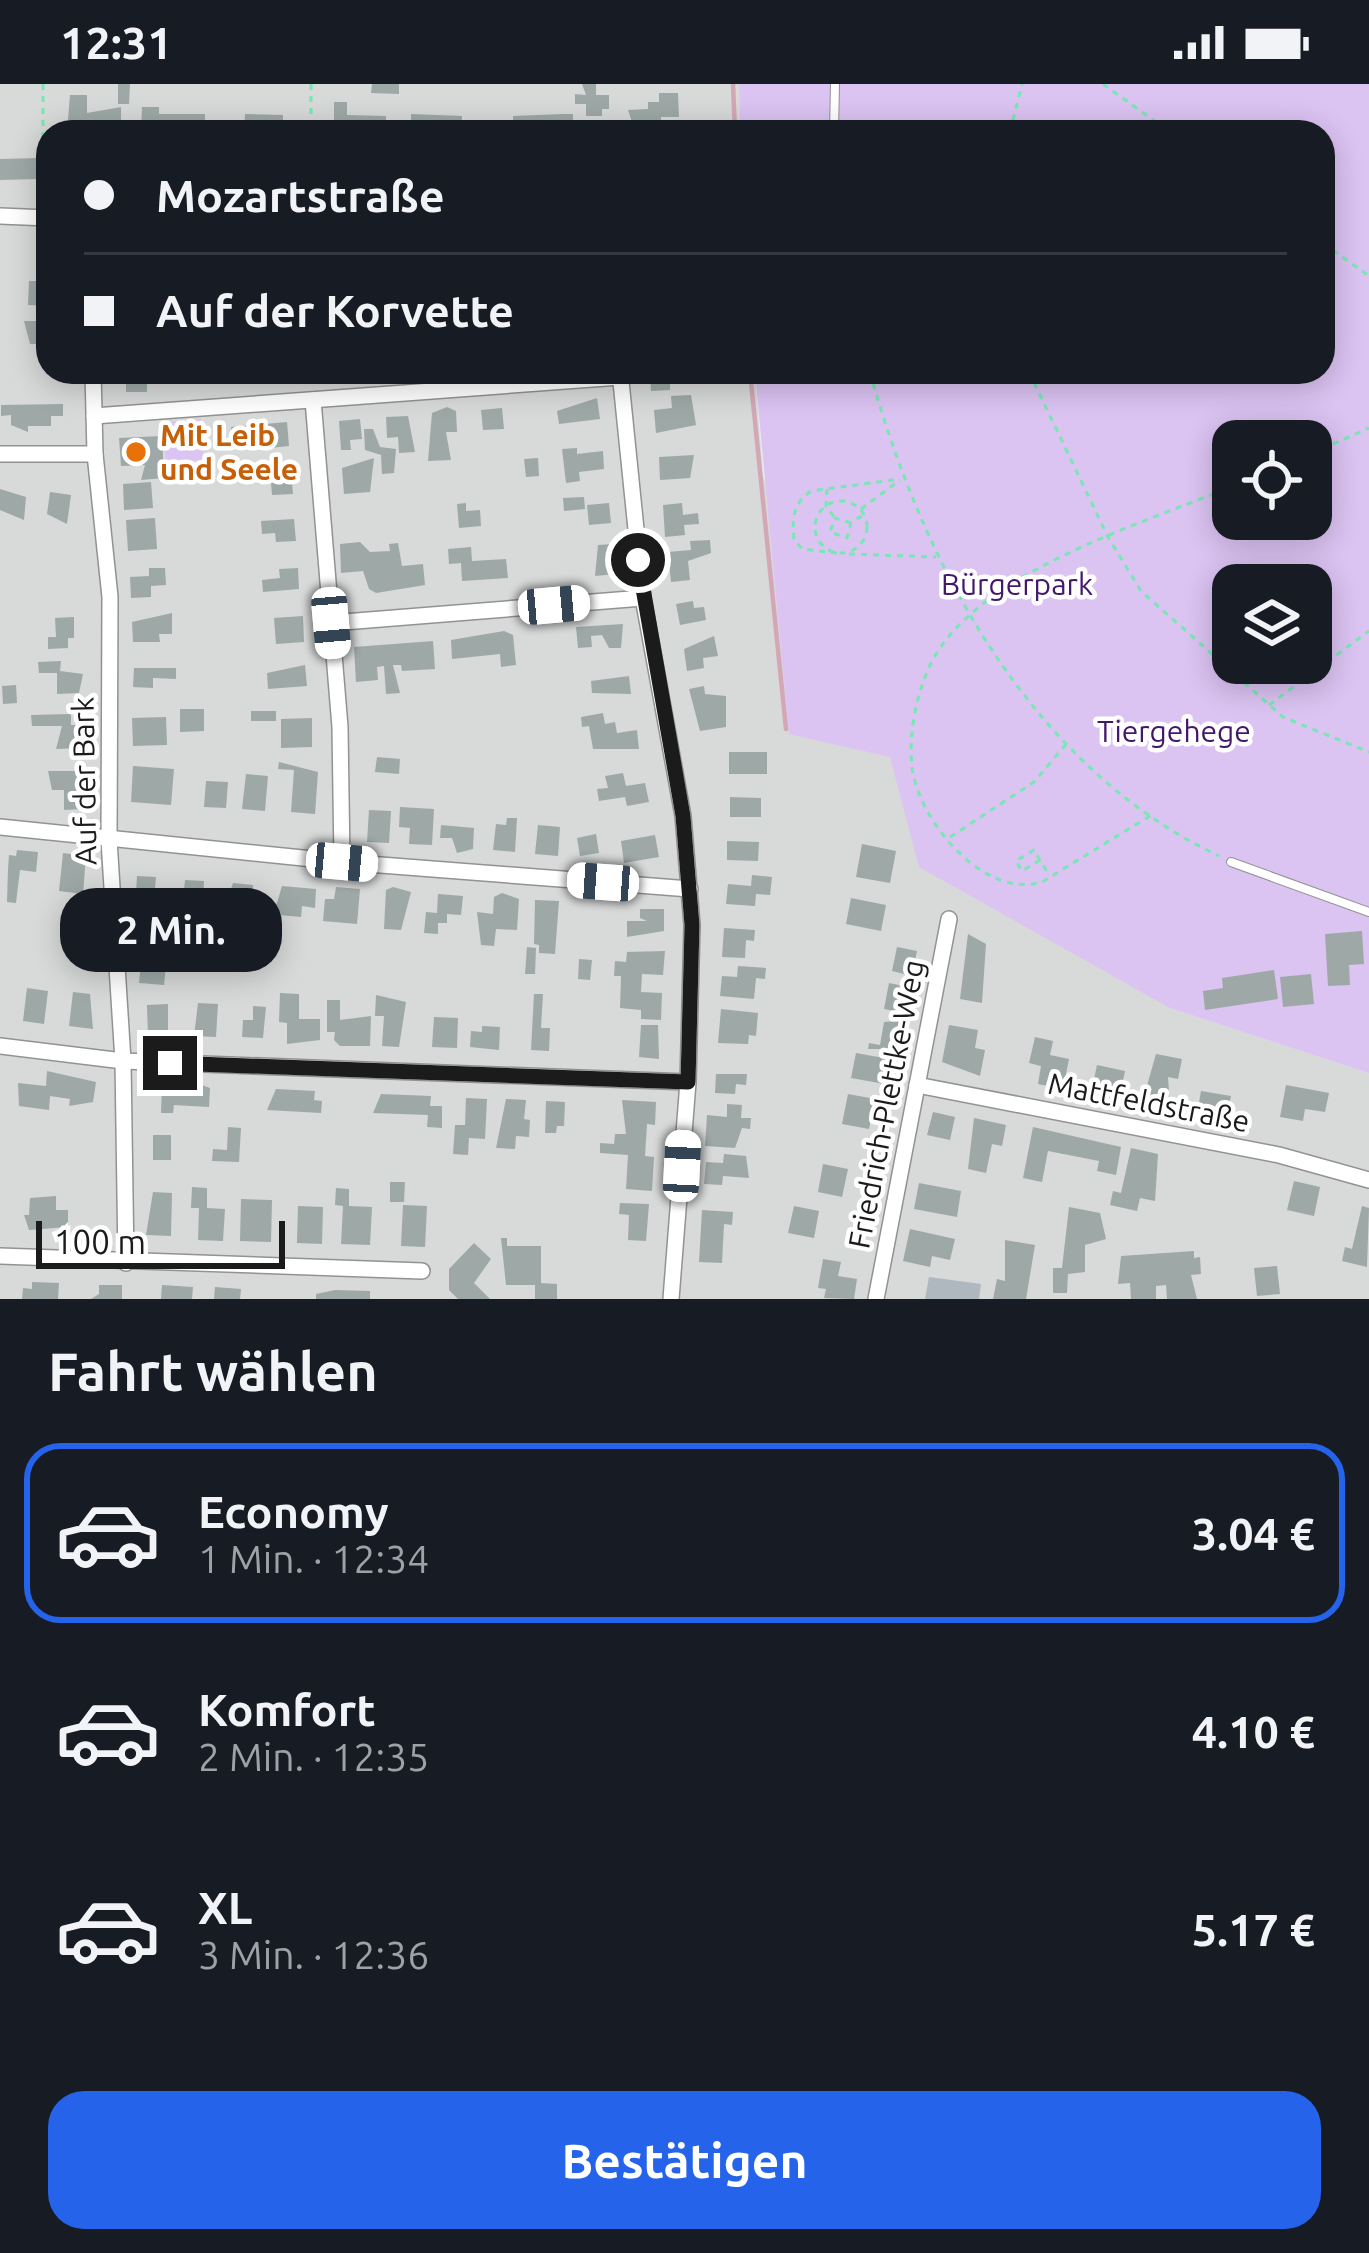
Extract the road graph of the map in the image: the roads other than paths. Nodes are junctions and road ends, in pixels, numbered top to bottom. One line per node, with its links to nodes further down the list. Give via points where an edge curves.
1 (835, 84): 2 (lane)
2 (834, 120)
3 (0, 216): 4 (street)
4 (36, 218)
5 (93, 384): 9 (street, Auf der Bark)
6 (502, 384): 8 (street)
7 (621, 384): 12 (street)
8 (314, 400): 9 (street); 13 (street)
9 (94, 416): 11 (street, Auf der Bark)
10 (0, 454): 11 (street)
11 (95, 454): 15 (street, Auf der Bark, via 110,598)
12 (643, 598): 13 (street); 18 (street)
13 (331, 623): 16 (street)
14 (0, 826): 15 (street)
15 (109, 841): 16 (street); 22 (street, Auf der Bark)
16 (342, 862): 18 (street)
17 (1231, 862): 19 (lane)
18 (690, 889): 23 (street)
19 (1369, 912)
20 (949, 919): 24 (street, Friedrich-Plettke-Weg)
21 (0, 1046): 22 (street)
22 (123, 1061): 23 (street); 27 (street, Auf der Bark)
23 (688, 1082): 29 (street)
24 (917, 1084): 25 (street, Mattfeldstraße); 30 (street, Friedrich-Plettke-Weg)
25 (1369, 1180)
26 (0, 1256): 27 (street)
27 (126, 1263): 28 (street)
28 (422, 1271)
29 (671, 1299)
30 (876, 1299)

